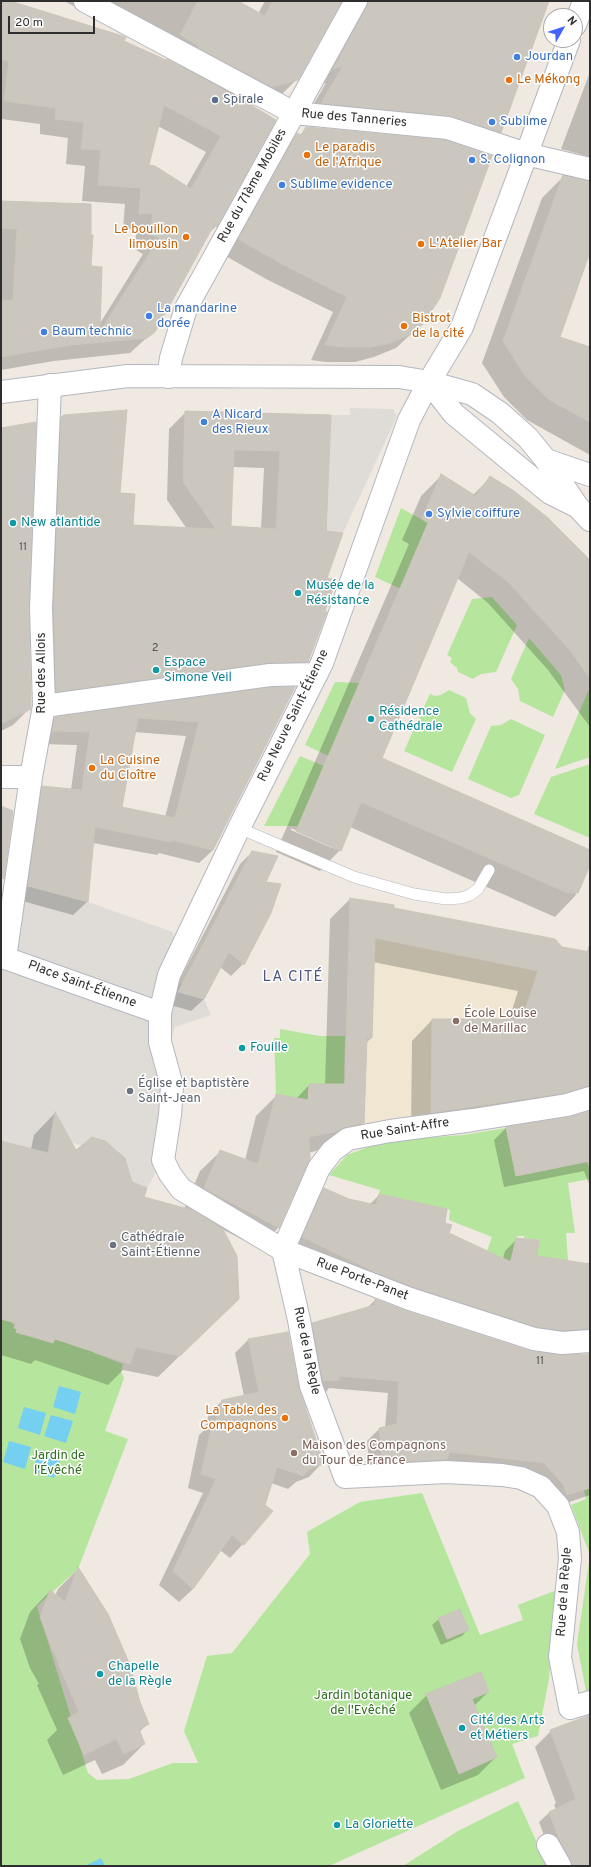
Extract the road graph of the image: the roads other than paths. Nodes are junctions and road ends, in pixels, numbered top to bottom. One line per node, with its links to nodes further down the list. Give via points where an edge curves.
1 (85, 1): 4 (street, Rue des Tanneries)
2 (356, 1): 4 (street, Rue du 71ème Mobiles)
3 (566, 48): 5 (street, Rue Neuve Saint-Étienne)
4 (294, 113): 5 (street, Rue des Tanneries, via 448,128); 7 (street, Rue du 71ème Mobiles, via 186,308)
5 (526, 154): 6 (street, Rue des Tanneries); 8 (street, Rue Neuve Saint-Étienne, via 462,327)
6 (590, 170)
7 (168, 377): 8 (street, via 399,377); 9 (street, via 128,376)
8 (429, 382): 11 (street); 12 (street, via 472,394 500,413 528,438); 15 (street, Rue Neuve Saint-Étienne, via 409,420)
9 (50, 385): 10 (street); 16 (street, Rue des Allois, via 42,608)
10 (1, 392)
11 (454, 414): 12 (street); 14 (street, via 550,493)
12 (546, 460): 13 (street); 14 (street)
13 (590, 475)
14 (583, 513)
15 (317, 674): 16 (street, via 270,675); 19 (street, Rue Neuve Saint-Étienne)
16 (44, 706): 18 (street, Rue des Allois)
17 (1, 777): 18 (street)
18 (31, 777): 21 (street, Rue des Allois)
19 (239, 828): 20 (lane, via 354,877 414,894 446,899 461,898 478,889); 22 (street, Rue Neuve Saint-Étienne, via 169,975)
20 (489, 870)
21 (5, 958): 22 (street, Place Saint-Étienne)
22 (160, 1013): 24 (street, Rue Porte-Panet, via 160,1042 172,1086 164,1160 170,1174 182,1189)
23 (590, 1098): 24 (street, Rue Saint-Affre, via 567,1105 348,1139 332,1150 319,1168)
24 (283, 1250): 25 (street, Rue Porte-Panet, via 410,1299 534,1339 562,1343); 26 (street, Rue de la Règle, via 311,1386 345,1477 446,1472 502,1475 521,1478 541,1487 558,1506 568,1532 570,1558 560,1657)
25 (590, 1341)
26 (580, 1705)
27 (548, 1845): 28 (street)
28 (560, 1866)

